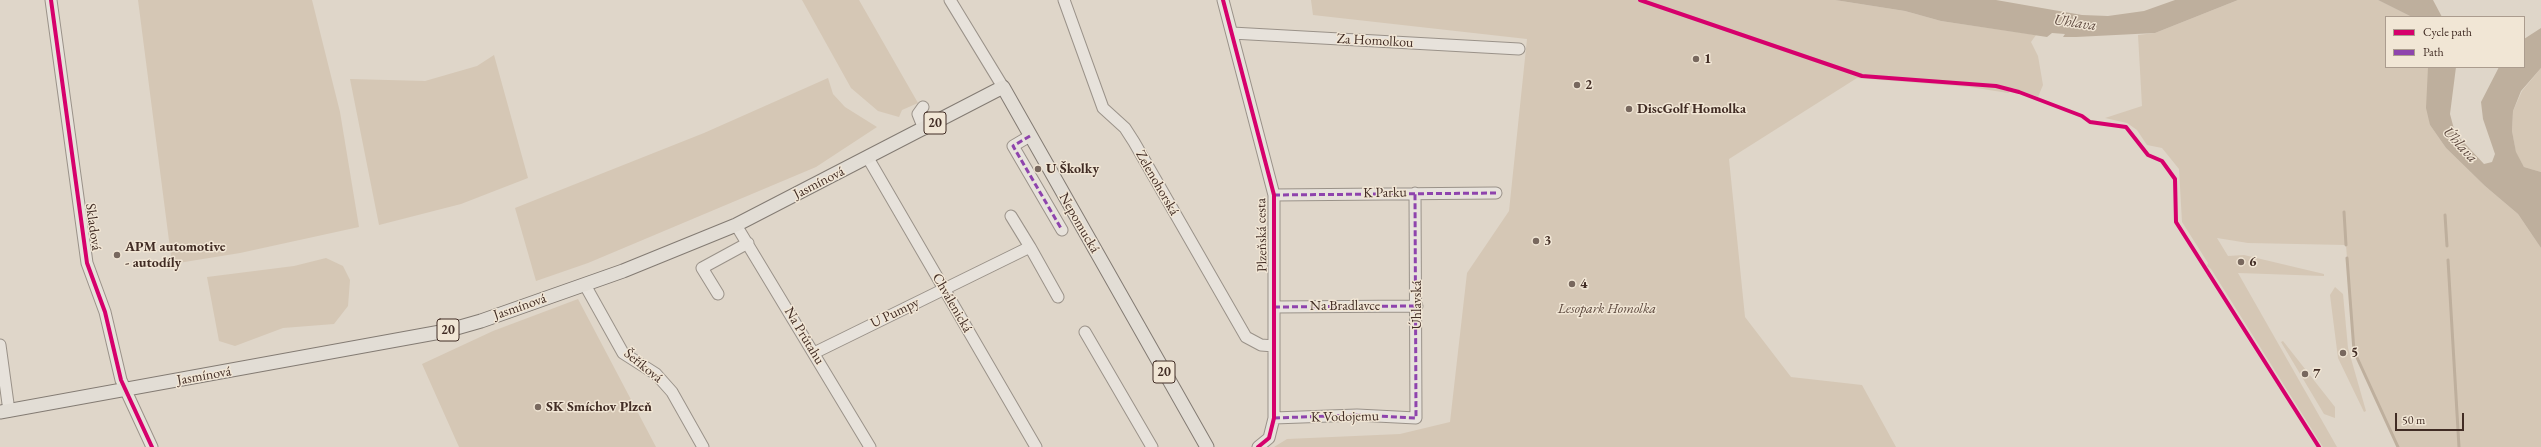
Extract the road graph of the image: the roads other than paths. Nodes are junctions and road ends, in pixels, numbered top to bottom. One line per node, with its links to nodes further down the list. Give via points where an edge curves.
1 (51, 0): 30 (street, Skladová, via 87,263 105,312 121,380)
2 (1064, 0): 28 (street, Zelenohorská, via 1103,108 1125,128 1134,142 1246,337 1261,346)
3 (1223, 0): 5 (street, Plzeňská cesta)
4 (955, 1): 7 (street, Nepomucká)
5 (1232, 33): 6 (street, Za Homolkou); 14 (street, Plzeňská cesta)
6 (1519, 49)
7 (1003, 87): 9 (main road, Jasmínová / 20); 10 (main road, Nepomucká / 20)
8 (923, 107): 9 (street, via 918,114)
9 (924, 128): 11 (main road, Jasmínová / 20)
10 (1030, 136): 17 (street, via 1014,146); 39 (main road, Nepomucká / 20)
11 (868, 158): 16 (main road, Jasmínová / 20); 21 (street, Chválenická)
12 (1415, 193): 13 (street, K Parku); 14 (street, K Parku); 24 (street, Úhlavská)
13 (1496, 193)
14 (1274, 195): 25 (street, Plzeňská cesta)
15 (1011, 216): 19 (street)
16 (736, 225): 18 (street, Na Průtahu); 20 (main road, Jasmínová / 20, via 680,250)
17 (1062, 230)
18 (748, 244): 22 (street, via 702,268); 29 (street, Na Průtahu)
19 (1030, 247): 21 (street, U Pumpy); 23 (street)
20 (584, 285): 30 (main road, Jasmínová / 20, via 446,331); 35 (street, Šeříková, via 623,353 656,374 672,392)
21 (943, 289): 29 (street, U Pumpy); 37 (street, Chválenická)
22 (718, 294)
23 (1058, 297)
24 (1417, 306): 25 (street, Na Bradlavce); 33 (street, Úhlavská)
25 (1274, 307): 28 (street, Plzeňská cesta)
26 (1085, 332): 38 (street)
27 (0, 345): 31 (street)
28 (1274, 346): 32 (street, Plzeňská cesta)
29 (814, 353): 36 (street, Na Průtahu)
30 (127, 390): 31 (main road, Jasmínová / 20); 34 (street, Skladová)
31 (4, 411)
32 (1274, 418): 33 (street, K Vodojemu, via 1358,414); 40 (street, Plzeňská cesta, via 1269,438)
33 (1416, 418)
34 (152, 447)
35 (703, 447)
36 (870, 447)
37 (1036, 447)
38 (1152, 447)
39 (1207, 447)
40 (1258, 447)

